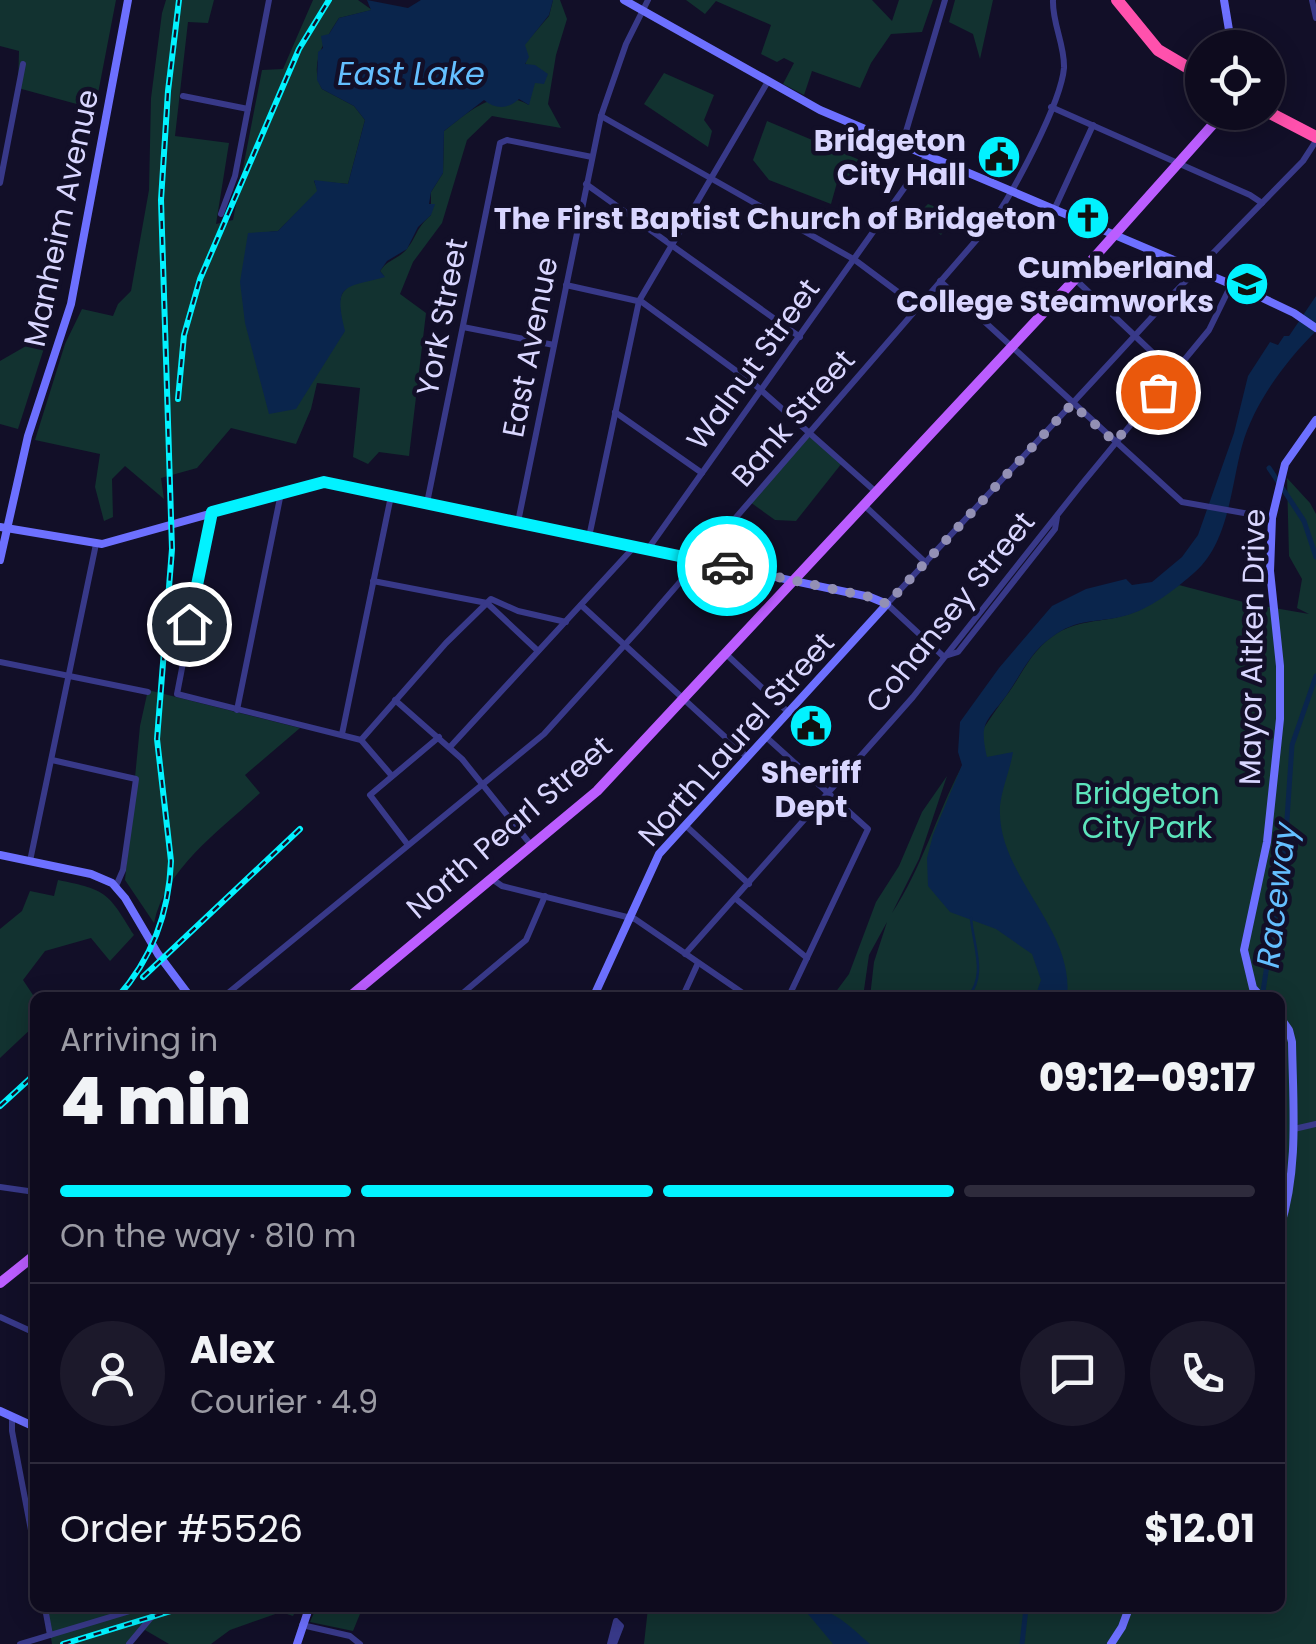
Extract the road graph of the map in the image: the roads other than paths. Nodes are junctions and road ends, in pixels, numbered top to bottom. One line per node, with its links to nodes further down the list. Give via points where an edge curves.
1 (128, 0): 67 (street, Manheim Avenue, via 70,304)
2 (269, 0): 18 (street)
3 (624, 0): 10 (street)
4 (648, 0): 10 (street, East Avenue)
5 (945, 0): 24 (street)
6 (1053, 0): 17 (street, Bank Street, via 1064,66)
7 (1117, 0): 14 (highway, via 1158,50)
8 (1224, 0): 12 (street)
9 (1312, 0): 11 (street)
10 (642, 10): 15 (street); 19 (street, East Avenue)
11 (1316, 18)
12 (1229, 30)
13 (23, 64): 29 (street)
14 (1185, 66)
15 (767, 83): 24 (street); 28 (street)
16 (184, 96): 18 (street)
17 (1052, 107): 21 (street); 31 (street, Bank Street)
18 (248, 109): 34 (street)
19 (601, 116): 26 (street, East Avenue); 28 (street)
20 (1285, 122): 23 (highway)
21 (1094, 125): 27 (street); 33 (street)
22 (1208, 130): 27 (main road, North Pearl Street)
23 (1316, 139): 32 (street, North Laurel Street)
24 (902, 145): 25 (street)
25 (927, 156): 31 (street); 37 (street, Walnut Street)
26 (592, 158): 30 (street, East Avenue); 45 (street, York Street, via 503,140)
27 (1179, 164): 32 (street); 35 (main road, North Pearl Street)
28 (711, 178): 36 (street); 37 (street)
29 (0, 183)
30 (586, 184): 36 (street); 42 (street, East Avenue)
31 (1013, 192): 33 (street); 40 (street, Bank Street)
32 (1262, 204): 38 (street, North Laurel Street)
33 (1054, 210): 35 (street)
34 (222, 214)
35 (1114, 236): 38 (street); 39 (main road, North Pearl Street)
36 (671, 244): 43 (street); 48 (street)
37 (855, 260): 44 (street); 48 (street, Walnut Street)
38 (1196, 271): 41 (street); 47 (street, North Laurel Street)
39 (1075, 279): 47 (street); 50 (main road, North Pearl Street)
40 (940, 282): 44 (street, Bank Street); 50 (street)
41 (1230, 285): 46 (street); 51 (street, Cohansey Street, via 1216,320)
42 (566, 286): 43 (street); 49 (street, East Avenue)
43 (639, 301): 52 (street); 54 (street)
44 (918, 307): 56 (street, Bank Street)
45 (463, 326): 49 (street); 62 (street, York Street)
46 (1316, 328)
47 (1136, 335): 51 (street); 53 (street, North Laurel Street)
48 (800, 337): 52 (street, Walnut Street)
49 (554, 345): 66 (street, East Avenue)
50 (1011, 348): 53 (street); 60 (main road, North Pearl Street)
51 (1173, 372): 57 (street, Cohansey Street)
52 (762, 391): 56 (street); 58 (street, Walnut Street)
53 (1072, 404): 57 (street); 74 (street, North Laurel Street)
54 (615, 412): 58 (street); 68 (street)
55 (1316, 420): 65 (street, Mayor Aitken Drive, via 1291,453)
56 (810, 434): 60 (street); 73 (street, Bank Street)
57 (1115, 442): 65 (street, via 1182,502); 84 (street, Cohansey Street, via 958,652)
58 (702, 473): 71 (street, Walnut Street)
59 (280, 492): 61 (street, via 324,482); 64 (street); 90 (street)
60 (876, 492): 63 (main road, North Pearl Street)
61 (391, 496): 62 (street); 75 (street)
62 (428, 504): 66 (street)
63 (864, 505): 74 (street); 76 (main road, North Pearl Street)
64 (212, 512): 69 (street); 90 (street, via 176,693)
65 (1272, 518): 126 (street, Mayor Aitken Drive, via 1280,720 1267,842 1244,950)
66 (518, 522): 68 (street)
67 (3, 527): 69 (street); 72 (street, Manheim Avenue)
68 (589, 537): 70 (street)
69 (96, 544): 86 (street)
70 (634, 547): 71 (street); 79 (street)
71 (648, 549): 73 (street)
72 (0, 560)
73 (700, 560): 76 (street); 81 (street, Bank Street)
74 (926, 563): 78 (street, North Laurel Street)
75 (373, 581): 77 (street); 92 (street)
76 (793, 581): 78 (street); 83 (main road, North Pearl Street)
77 (487, 602): 80 (street); 82 (street); 89 (street)
78 (887, 604): 84 (street); 91 (street, North Laurel Street)
79 (581, 605): 80 (street); 81 (street)
80 (566, 622): 82 (street)
81 (624, 646): 88 (street); 100 (street, Bank Street, via 544,734)
82 (538, 651): 96 (street)
83 (726, 654): 88 (main road, North Pearl Street); 91 (street)
84 (944, 657): 101 (street, Cohansey Street)
85 (0, 662): 86 (street)
86 (69, 676): 87 (street); 98 (street)
87 (148, 692)
88 (683, 699): 97 (street); 104 (main road, North Pearl Street, via 589,798)
89 (396, 700): 93 (street); 95 (street)
90 (237, 710): 92 (street)
91 (788, 712): 94 (street, North Laurel Street)
92 (342, 735): 95 (street)
93 (439, 737): 96 (street); 99 (street)
94 (766, 737): 97 (street, North Laurel Street); 101 (street)
95 (361, 740): 99 (street)
96 (450, 747): 100 (street)
97 (747, 757): 102 (street, North Laurel Street)
98 (52, 760): 106 (street); 109 (street, via 136,778)
99 (392, 776): 103 (street, via 370,795)
100 (481, 784): 103 (street, Bank Street); 104 (street)
101 (830, 793): 108 (street, Cohansey Street); 114 (street, via 867,833)
102 (686, 825): 108 (street); 112 (street, North Laurel Street, via 659,854)
103 (408, 845): 118 (street, Bank Street)
104 (532, 846): 107 (main road, North Pearl Street)
105 (0, 856): 106 (street)
106 (30, 861): 109 (street)
107 (492, 879): 110 (street); 116 (main road, North Pearl Street)
108 (750, 884): 111 (street, Cohansey Street)
109 (116, 886): 117 (street)
110 (545, 896): 112 (street); 121 (street, via 526,940)
111 (736, 899): 113 (street, Cohansey Street); 114 (street)
112 (629, 918): 113 (street); 122 (street, North Laurel Street)
113 (685, 954): 115 (street)
114 (807, 958): 125 (street)
115 (698, 963): 123 (street); 124 (street)
116 (362, 986): 119 (main road, North Pearl Street); 120 (street)
117 (186, 992)
118 (229, 992)
119 (355, 992)
120 (366, 992)
121 (464, 992)
122 (596, 992)
123 (685, 992)
124 (741, 992)
125 (791, 992)
126 (1257, 992)
127 (1285, 1027): 129 (street, via 1292,1042)
128 (1316, 1124): 129 (street)
129 (1294, 1129): 132 (street)
130 (0, 1187): 131 (street)
131 (30, 1191)
132 (1285, 1205)
133 (30, 1259): 134 (main road)
134 (0, 1283)
135 (0, 1318): 136 (street)
136 (30, 1331)
137 (0, 1411): 138 (street)
138 (12, 1416): 139 (street); 140 (street)
139 (30, 1425)
140 (30, 1525)
141 (46, 1612): 147 (street)
142 (127, 1612): 147 (street)
143 (156, 1612): 150 (street)
144 (307, 1612): 146 (street)
145 (1127, 1612): 148 (street)
146 (302, 1625): 151 (street); 152 (street)
147 (50, 1636): 149 (street)
148 (1114, 1641)
149 (20, 1644)
150 (129, 1644)
151 (297, 1644)
152 (360, 1644)

